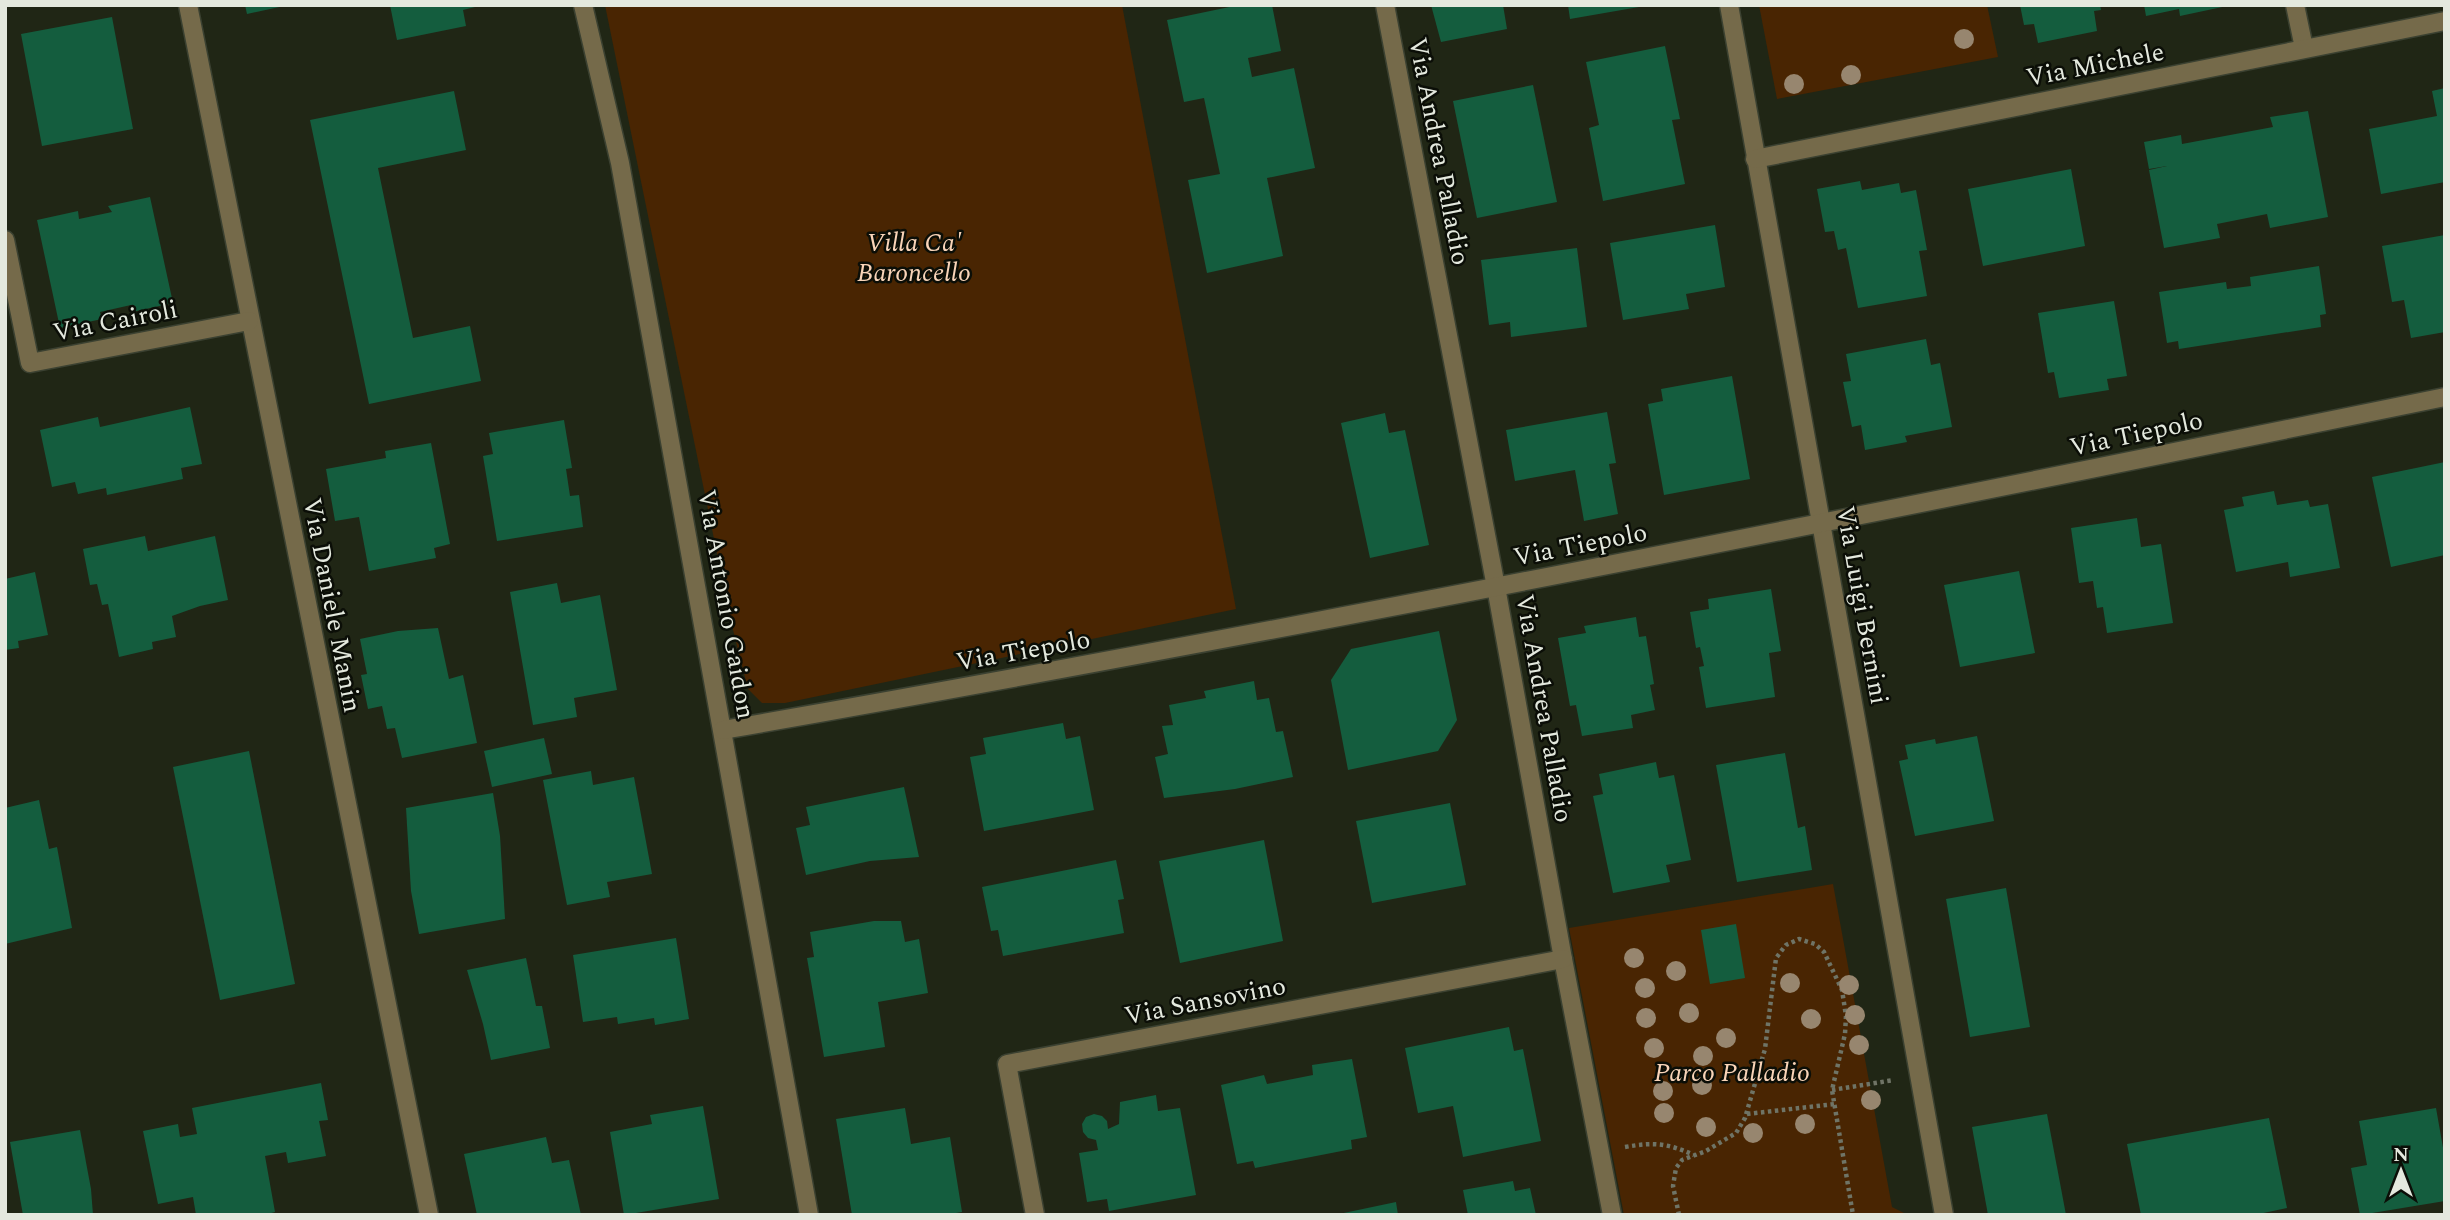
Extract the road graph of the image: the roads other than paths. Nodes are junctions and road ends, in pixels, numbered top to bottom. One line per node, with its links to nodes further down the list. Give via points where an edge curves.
1 (188, 5): 10 (street, Via Daniele Manin)
2 (583, 5): 14 (street, Via Antonio Gaidon, via 620,163)
3 (1385, 5): 13 (street, Via Andrea Palladio)
4 (1729, 5): 8 (street, Via Luigi Bernini)
5 (2295, 5): 7 (street)
6 (2445, 21): 7 (street, Via Michele)
7 (2304, 48): 8 (street, Via Michele)
8 (1755, 159): 12 (street, Via Luigi Bernini)
9 (5, 240): 10 (street, Via Cairoli, via 30,363)
10 (249, 321): 16 (street, Via Daniele Manin)
11 (2445, 397): 12 (street, Via Tiepolo)
12 (1822, 524): 13 (street, Via Tiepolo); 20 (street, Via Luigi Bernini)
13 (1496, 587): 14 (street, Via Tiepolo); 15 (street, Via Andrea Palladio)
14 (723, 730): 17 (street, Via Antonio Gaidon)
15 (1563, 959): 18 (street, Via Sansovino, via 1007,1064); 19 (street, Via Andrea Palladio)
16 (429, 1215)
17 (809, 1215)
18 (1035, 1215)
19 (1612, 1215)
20 (1944, 1215)

